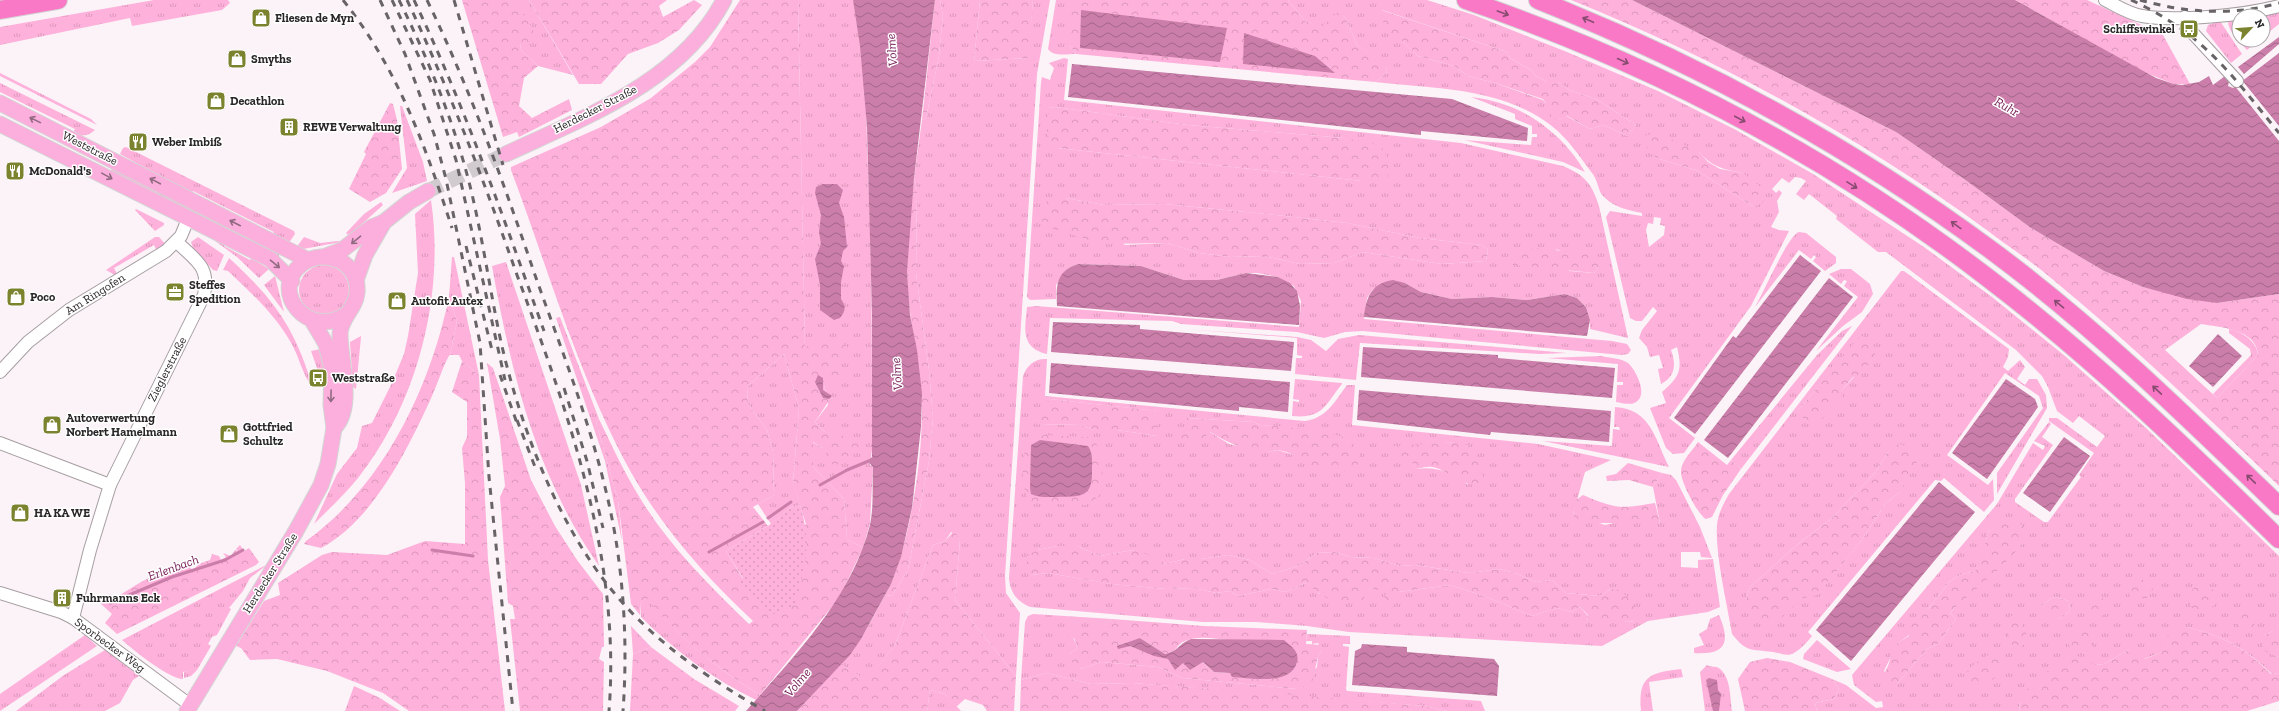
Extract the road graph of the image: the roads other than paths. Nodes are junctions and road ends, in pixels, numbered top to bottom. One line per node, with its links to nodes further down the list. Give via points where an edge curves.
1 (58, 0): 7 (highway)
2 (724, 0): 12 (main road, Herdecker Straße, via 690,47 661,72 611,104)
3 (1466, 0): 28 (highway, one-way to 28, via 1621,60 1721,109 1793,147 1921,229 1989,278 2054,330 2196,457)
4 (1538, 0): 27 (highway, one-way to 4, via 2146,380 2066,310 1993,251 1929,205 1803,126 1735,90 1625,36)
5 (2105, 0): 8 (street, via 2142,16)
6 (2279, 6): 8 (street)
7 (0, 10)
8 (2185, 17): 9 (street, via 2189,29)
9 (2237, 81)
10 (0, 103): 18 (main road, Weststraße, one-way to 10)
11 (0, 124): 14 (main road, Weststraße, one-way to 14)
12 (506, 154)
13 (428, 191): 15 (main road, Herdecker Straße)
14 (188, 219): 16 (street, Am Ringofen); 20 (main road, Weststraße, one-way to 20, via 270,260)
15 (384, 222): 17 (main road, Herdecker Straße, one-way to 17, via 372,227 342,250); 19 (main road, Herdecker Straße, via 365,255)
16 (177, 242): 23 (street, Am Ringofen, via 48,325); 26 (street, Zieglerstraße, via 204,270 207,281 204,295)
17 (326, 256): 18 (main road, Herdecker Straße); 19 (main road, via 344,263)
18 (308, 260): 20 (main road, via 299,267)
19 (356, 280): 21 (main road, Herdecker Straße, via 356,298)
20 (292, 281): 22 (main road, Herdecker Straße, via 290,293 294,305 302,315)
21 (347, 314): 22 (main road, via 331,322); 24 (main road, Herdecker Straße, via 340,334 344,403 342,419)
22 (313, 322): 24 (main road, Herdecker Straße, one-way to 24, via 326,344 332,369 331,405)
23 (0, 372)
24 (334, 428): 31 (main road, Herdecker Straße, via 328,464 321,485 296,531)
25 (0, 443): 26 (street)
26 (110, 486): 30 (street, Zieglerstraße)
27 (2279, 506)
28 (2279, 539)
29 (0, 593): 30 (street, Sporbecker Weg)
30 (73, 618): 31 (street, Sporbecker Weg)
31 (188, 708)

